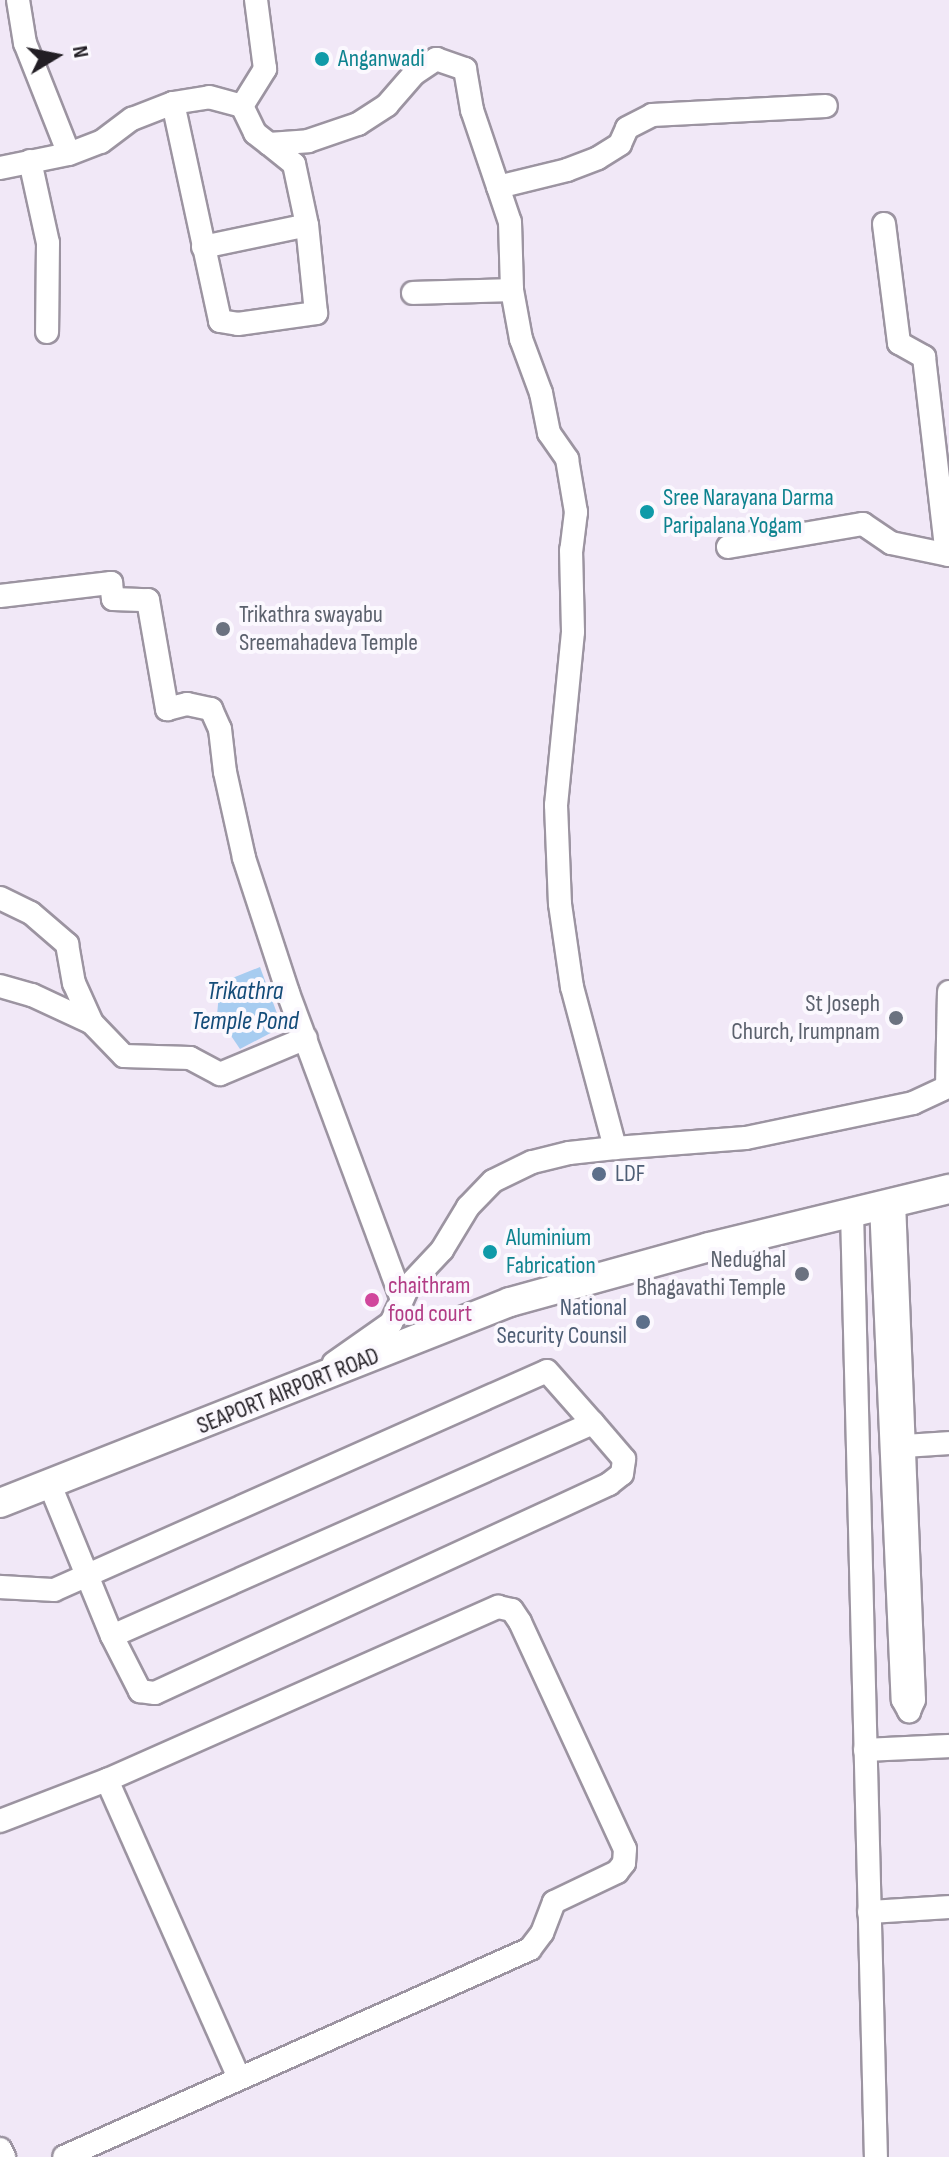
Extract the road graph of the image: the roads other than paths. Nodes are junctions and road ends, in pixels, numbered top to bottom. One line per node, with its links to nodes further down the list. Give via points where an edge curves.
1 (18, 0): 7 (street, via 25,43)
2 (256, 0): 4 (street, via 265,69)
3 (173, 103): 4 (street, via 209,97); 7 (street); 13 (street)
4 (242, 106): 6 (street, via 255,133)
5 (826, 106): 10 (street, via 652,115 627,128 620,144 598,158)
6 (269, 144): 10 (street, via 308,141 358,124 436,59 465,69 472,110); 12 (street, via 294,164)
7 (69, 154): 8 (street)
8 (30, 161): 9 (street); 16 (street, via 48,243)
9 (0, 168)
10 (498, 187): 14 (street, via 510,222)
11 (884, 224): 18 (street, via 899,343 924,357)
12 (307, 225): 13 (street); 13 (street, via 316,313 238,324 220,321)
13 (203, 247)
14 (512, 290): 15 (street); 28 (street, via 549,433 567,459 576,512 571,550 573,632 556,805 560,904 572,987)
15 (413, 293)
16 (47, 332)
17 (728, 547): 18 (street, via 863,524 891,543)
18 (948, 555)
19 (0, 596): 26 (street, via 111,583 113,599 148,600 167,709 187,704 211,709 220,729 244,858)
20 (0, 898): 21 (street, via 31,913 67,944)
21 (74, 983): 24 (street); 25 (street)
22 (0, 986): 24 (street)
23 (949, 992): 27 (street)
24 (48, 1002): 25 (street)
25 (92, 1023): 26 (street, via 124,1056 190,1058 220,1074)
26 (306, 1038): 32 (street)
27 (948, 1088): 28 (street, via 913,1103 746,1138)
28 (615, 1148): 32 (street, via 532,1162 493,1181)
29 (949, 1189): 30 (main road, SEAPORT AIRPORT ROAD)
30 (887, 1203): 31 (main road, SEAPORT AIRPORT ROAD); 35 (street)
31 (852, 1212): 33 (main road, SEAPORT AIRPORT ROAD, via 510,1302); 46 (street)
32 (402, 1299): 33 (street, via 391,1323)
33 (303, 1385): 38 (main road, SEAPORT AIRPORT ROAD)
34 (593, 1423): 40 (street, via 547,1371); 42 (street); 42 (street, via 624,1459 622,1474 609,1484 155,1693 140,1691)
35 (897, 1423): 37 (street); 43 (street, via 903,1700)
36 (949, 1443): 37 (street)
37 (904, 1446): 43 (street, via 914,1700)
38 (50, 1485): 39 (main road, SEAPORT AIRPORT ROAD); 40 (street)
39 (0, 1503)
40 (88, 1575): 41 (street, via 54,1590); 42 (street)
41 (0, 1587)
42 (112, 1636)
43 (909, 1711): 45 (street)
44 (949, 1746): 45 (street)
45 (912, 1747): 46 (street)
46 (865, 1750): 50 (street)
47 (107, 1780): 48 (street); 51 (street); 51 (street, via 498,1607 512,1610 520,1622 625,1849 617,1872 554,1902 530,1949)
48 (0, 1821)
49 (949, 1907): 50 (street)
50 (869, 1912): 55 (street)
51 (239, 2078): 54 (street)
52 (0, 2149): 53 (street)
53 (4, 2157)
54 (64, 2157)
55 (876, 2157)

